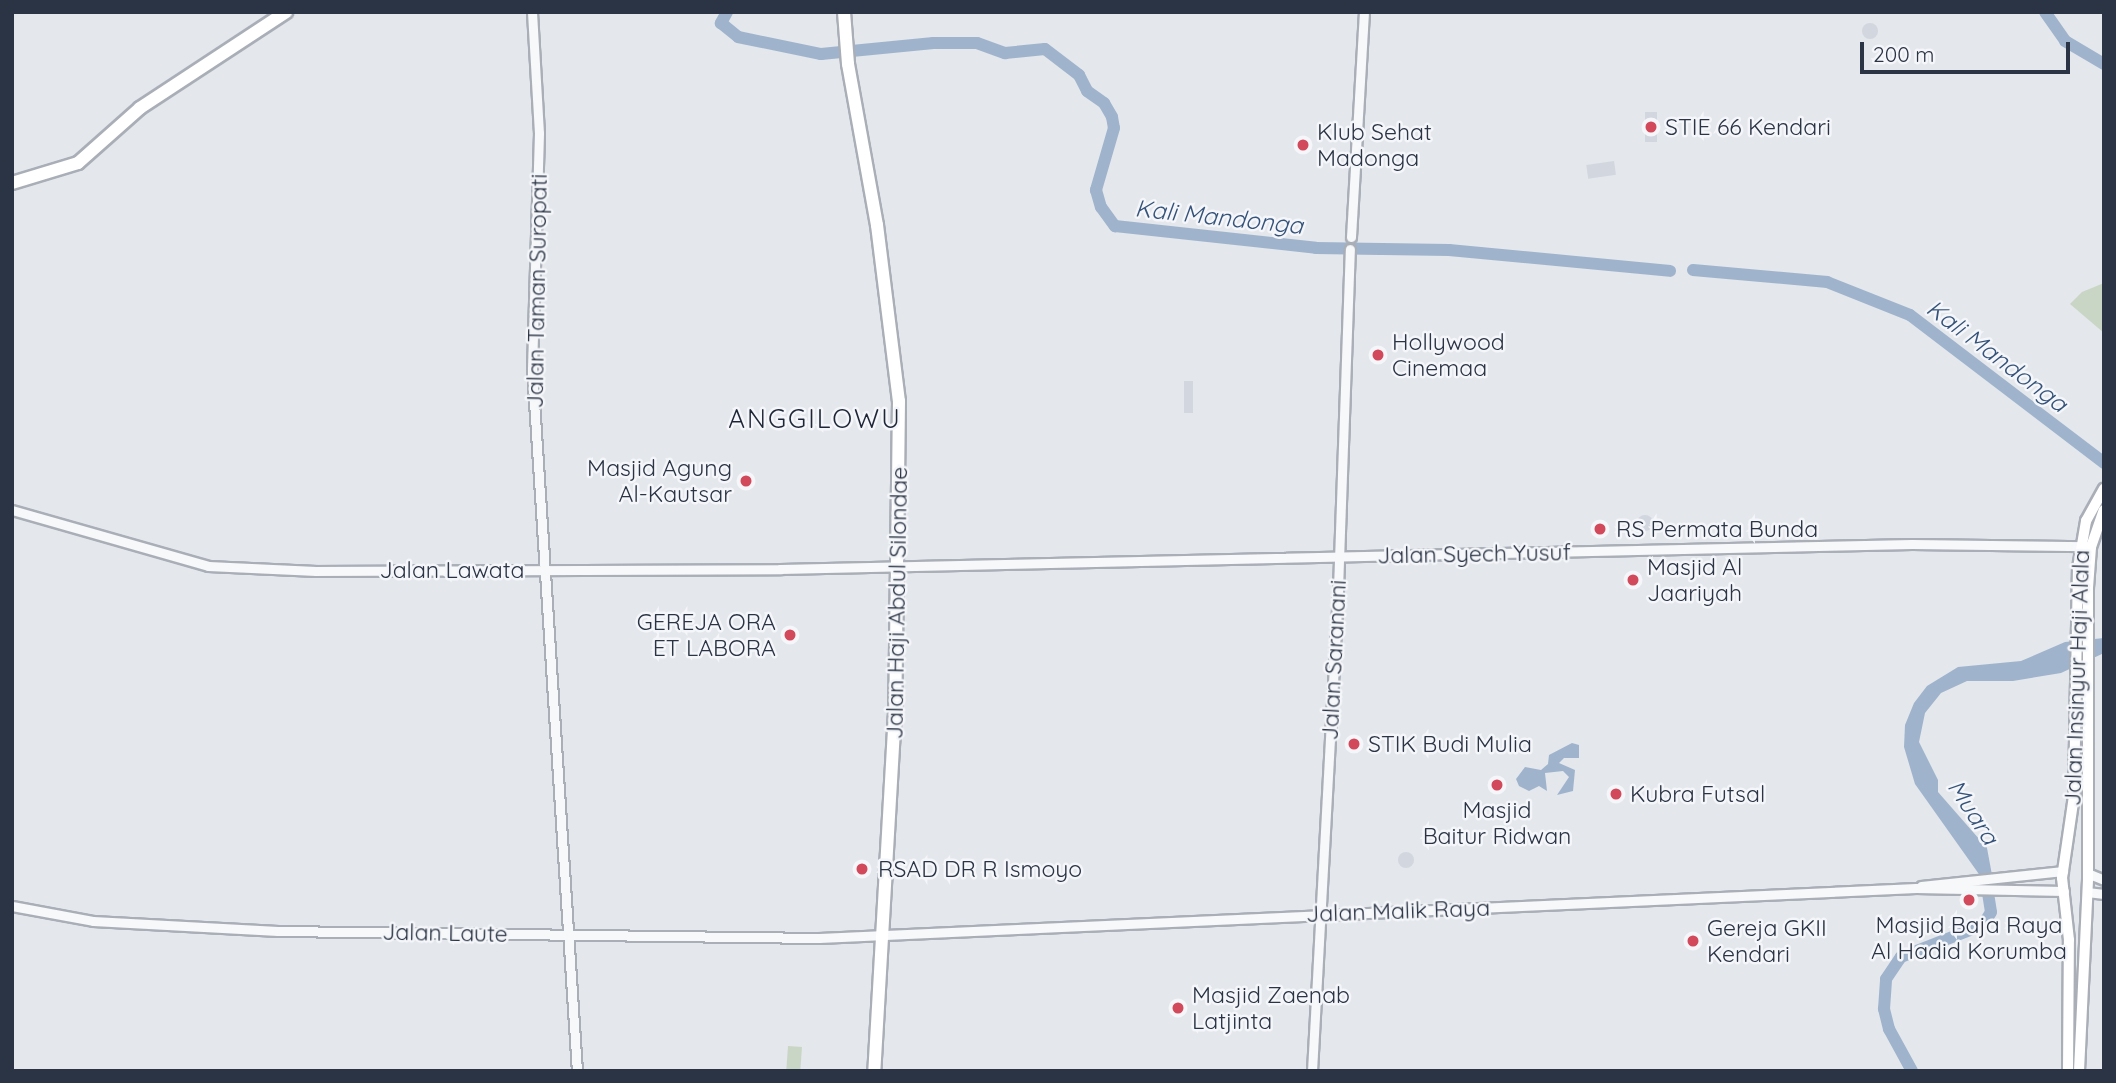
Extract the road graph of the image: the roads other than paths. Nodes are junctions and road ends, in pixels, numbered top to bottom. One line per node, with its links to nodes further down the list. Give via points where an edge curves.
1 (286, 12): 5 (highway, via 140,108 78,163)
2 (532, 12): 14 (street, Jalan Taman Suropati, via 539,180 532,370)
3 (844, 12): 13 (highway, Jalan Haji Abdul Silondae, via 847,60 894,346 900,415)
4 (1364, 12): 6 (street)
5 (12, 183)
6 (1351, 237)
7 (1350, 248): 12 (street, Jalan Saranani)
8 (2104, 489): 11 (main road, Jalan Insinyur Haji Alala, via 2090,511)
9 (12, 510): 14 (street, Jalan Lawata, via 208,566 316,571)
10 (2104, 510): 11 (main road, Jalan Insinyur Haji Alala)
11 (2085, 546): 12 (street, Jalan Syech Yusuf); 15 (main road, Jalan Insinyur Haji Alala)
12 (1339, 556): 13 (street, Jalan Syech Yusuf); 24 (street, Jalan Saranani)
13 (899, 565): 14 (street, Jalan Lawata); 26 (highway, Jalan Haji Abdul Silondae)
14 (544, 570): 25 (street, Jalan Taman Suropati)
15 (2082, 678): 16 (main road, Jalan Insinyur Haji Alala, via 2073,817); 17 (main road, Jalan Insinyur Haji Alala)
16 (2063, 871): 17 (main road); 19 (street); 21 (main road, Jalan Insinyur Haji Alala)
17 (2087, 873): 18 (street); 22 (main road, Jalan Insinyur Haji Alala)
18 (2104, 880)
19 (2001, 884): 21 (street); 24 (street, Jalan Malik Raya)
20 (2104, 894): 22 (street)
21 (2065, 896): 22 (main road); 30 (main road, Jalan Insinyur Haji Alala)
22 (2086, 897): 31 (main road, Jalan Insinyur Haji Alala)
23 (12, 906): 25 (street, Jalan Laute, via 120,923 278,931)
24 (1319, 914): 26 (street, Jalan Malik Raya); 29 (street, Jalan Saranani)
25 (570, 935): 26 (street, Jalan Laute); 27 (street, Jalan Taman Suropati)
26 (880, 936): 28 (highway, Jalan Haji Abdul Silondae)
27 (577, 1071)
28 (874, 1071)
29 (1312, 1071)
30 (2068, 1071)
31 (2079, 1071)

